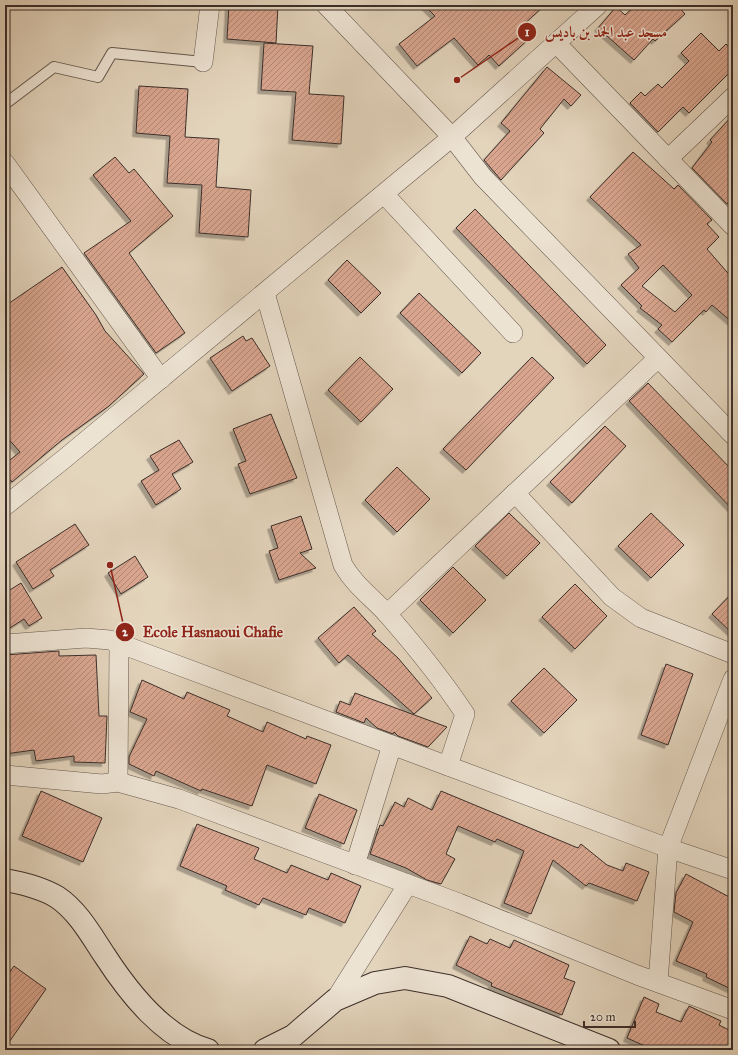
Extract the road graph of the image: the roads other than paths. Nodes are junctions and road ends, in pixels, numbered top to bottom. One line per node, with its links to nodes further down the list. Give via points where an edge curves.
1 (210, 5): 5 (street)
2 (326, 5): 8 (street)
3 (598, 5): 4 (street)
4 (556, 43): 8 (street); 9 (street)
5 (203, 62): 7 (lane, via 112,53 98,76 54,67)
6 (733, 97): 9 (street)
7 (5, 104)
8 (452, 137): 11 (street); 15 (street, via 482,178)
9 (668, 159): 12 (street)
10 (5, 163): 16 (street)
11 (384, 194): 13 (street); 14 (street)
12 (733, 226)
13 (265, 293): 16 (street); 20 (street, via 343,565 351,580)
14 (513, 333)
15 (658, 358): 17 (street); 18 (street)
16 (161, 379): 19 (street)
17 (733, 435)
18 (515, 493): 20 (street); 23 (street, via 602,586 628,610 641,618)
19 (6, 504)
20 (387, 614): 26 (street, via 452,694 465,714)
21 (5, 644): 22 (street, via 86,638 110,640)
22 (119, 644): 25 (street); 28 (street)
23 (733, 654)
24 (733, 679): 29 (street)
25 (392, 745): 26 (street); 30 (street)
26 (448, 766): 29 (street)
27 (5, 775): 28 (street, via 102,784)
28 (118, 782): 30 (street, via 179,800)
29 (668, 848): 31 (street); 34 (street)
30 (355, 865): 33 (street)
31 (733, 870)
32 (5, 880): 37 (street, via 26,884 57,897 79,917 140,1002 169,1031)
33 (408, 884): 34 (street); 35 (street)
34 (658, 982): 36 (street)
35 (335, 1000): 38 (street, via 293,1036); 39 (street, via 375,983 405,978 448,986)
36 (733, 1010)
37 (208, 1050)
38 (265, 1050)
39 (609, 1050)

